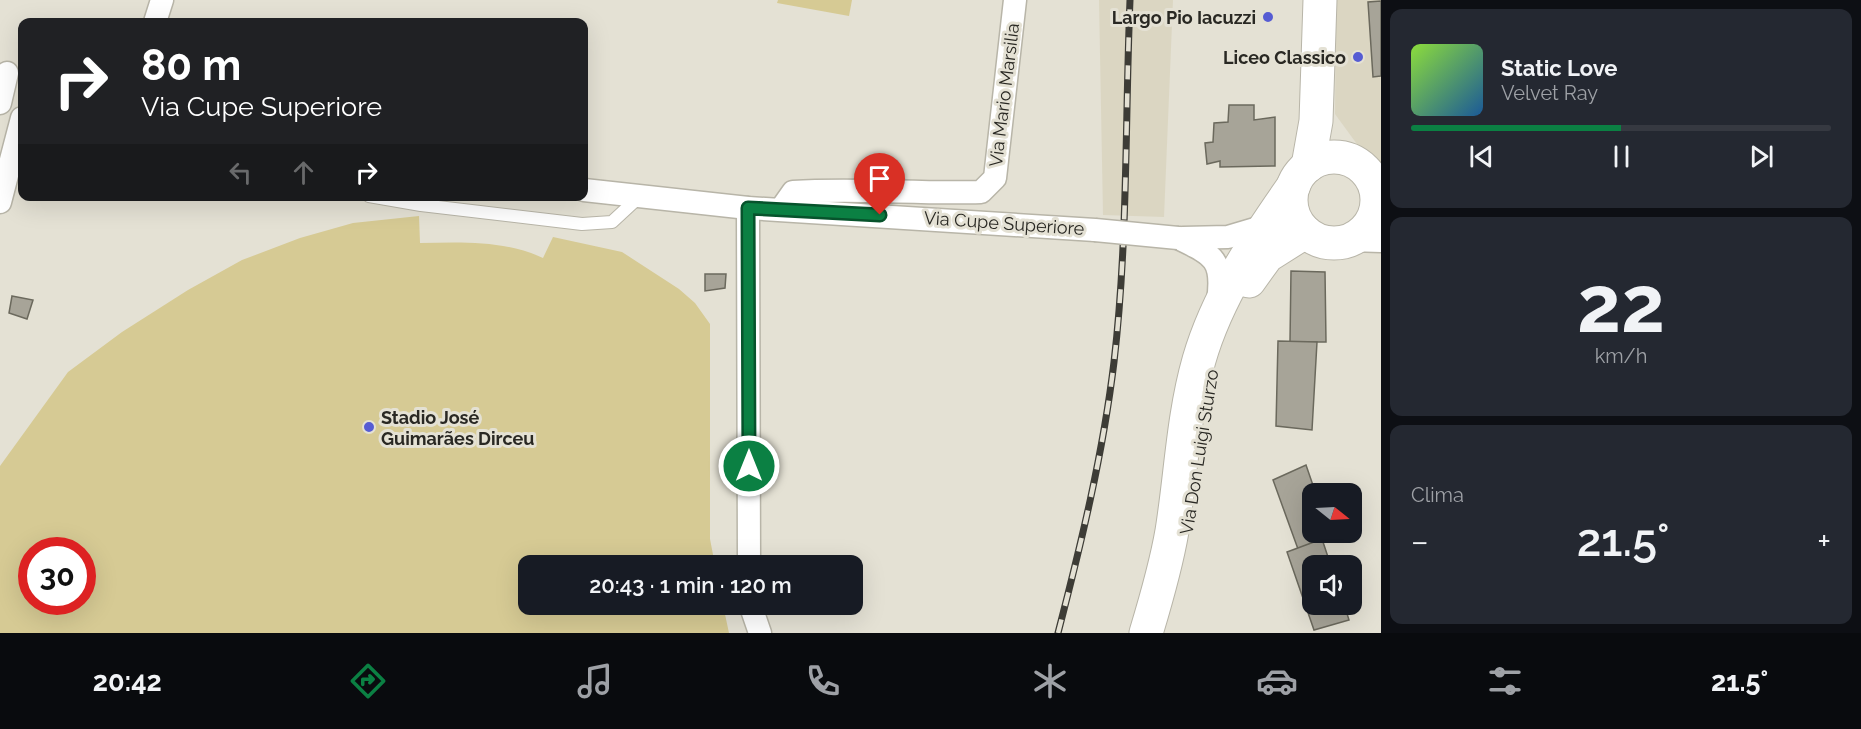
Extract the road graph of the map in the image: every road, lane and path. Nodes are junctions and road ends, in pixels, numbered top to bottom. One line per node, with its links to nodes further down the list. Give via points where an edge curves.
1 (162, 0): 4 (street)
2 (1015, 0): 17 (street, Via Mario Marsilia, via 995,178 981,192 794,192)
3 (1320, 0): 7 (street, via 1310,36)
4 (156, 18)
5 (10, 74): 6 (street)
6 (0, 103)
7 (1316, 121): 9 (street); 10 (street)
8 (18, 133): 14 (street)
9 (1353, 162): 10 (street, via 1330,158); 15 (street, via 1371,179)
10 (1301, 175): 18 (street); 19 (street, via 1291,197 1292,210)
11 (588, 190): 12 (street, Via Cupe Superiore)
12 (640, 196): 13 (lane, via 612,222 582,224); 16 (street, Via Cupe Superiore)
13 (395, 201)
14 (0, 202)
15 (1379, 207): 21 (street)
16 (748, 208): 17 (street, Via Cupe Superiore); 23 (street)
17 (781, 209): 20 (street, Via Cupe Superiore, bridge)
18 (1265, 226): 20 (street, Via Cupe Superiore, via 1228,237); 22 (street, Via Don Luigi Sturzo)
19 (1305, 232): 21 (street, via 1327,242); 27 (street, Via Don Luigi Sturzo, via 1267,256 1246,285 1222,334 1210,370 1187,533)
20 (1178, 238): 22 (street, via 1216,260 1221,279)
21 (1365, 241)
22 (1217, 310): 26 (street, Via Don Luigi Sturzo, via 1199,361 1171,533)
23 (745, 555)
24 (753, 615): 25 (street)
25 (759, 633)
26 (1146, 633)
27 (1162, 633)

